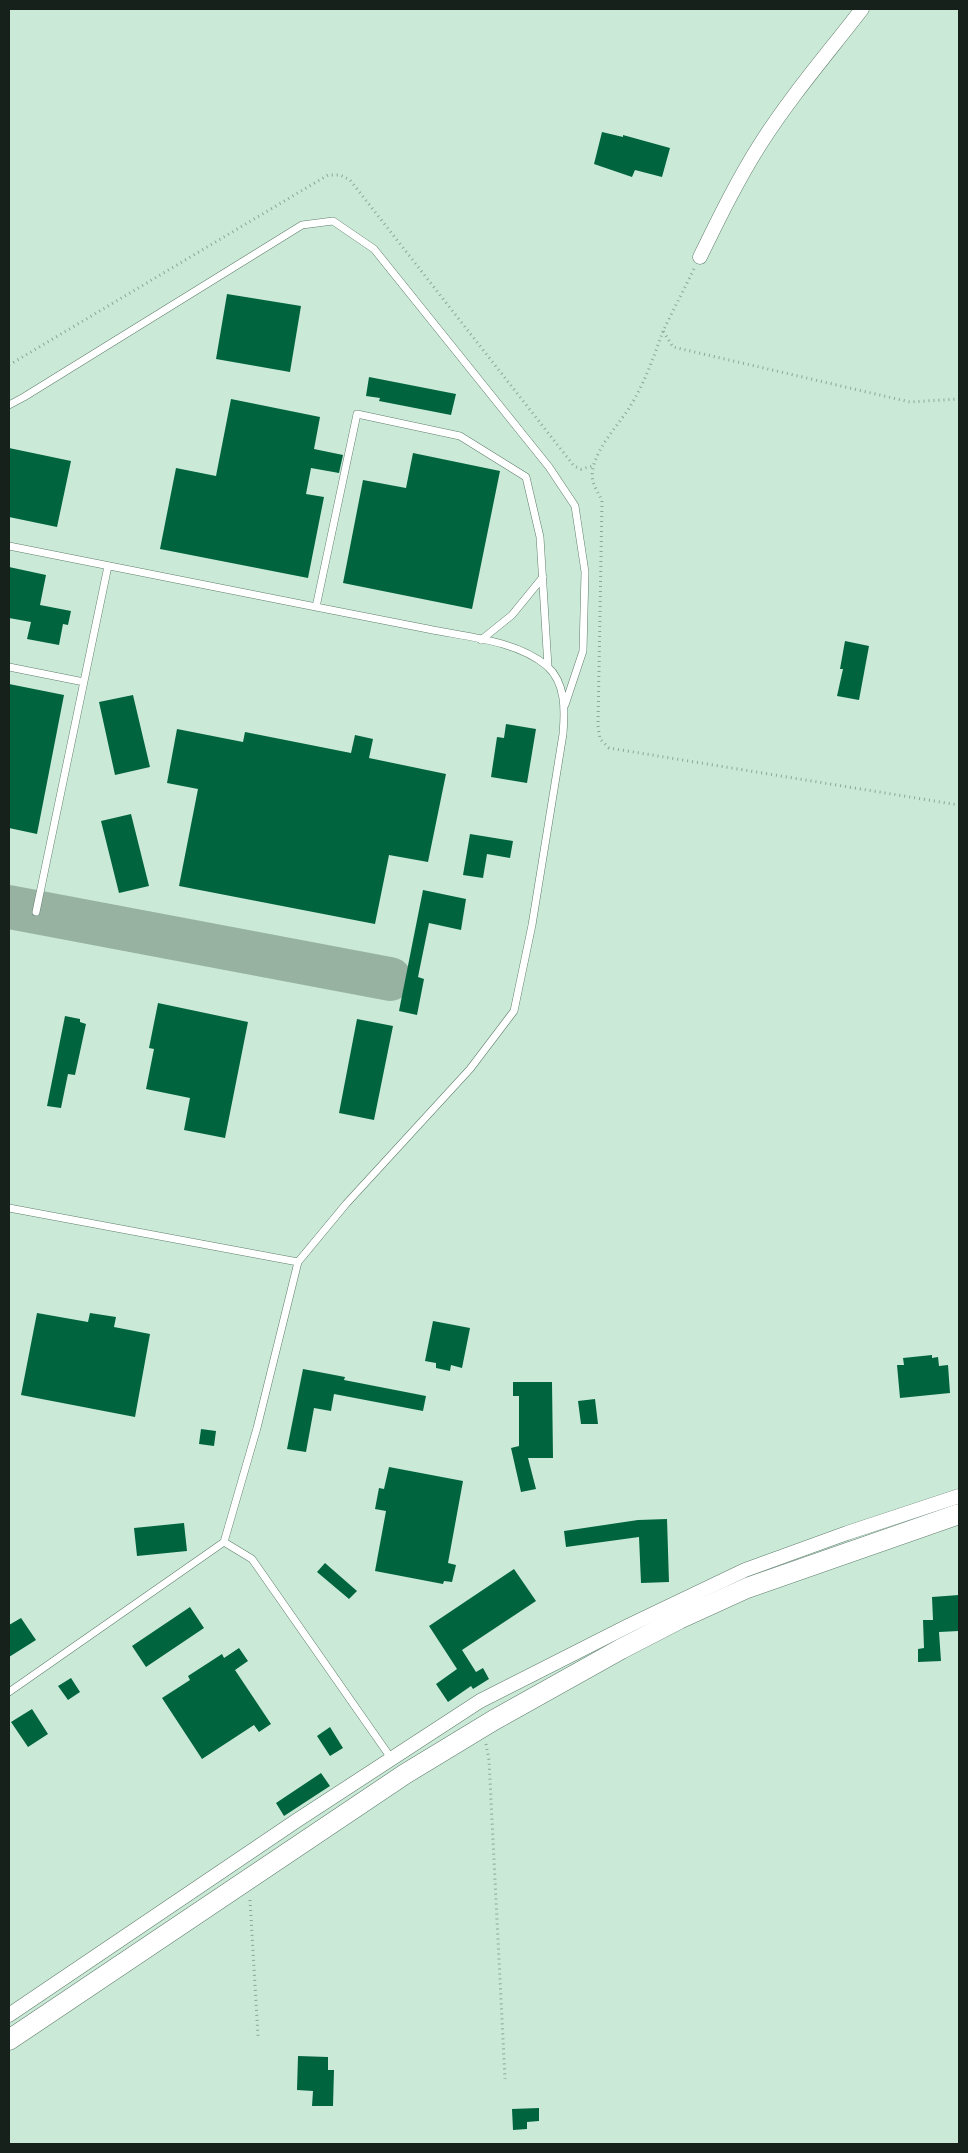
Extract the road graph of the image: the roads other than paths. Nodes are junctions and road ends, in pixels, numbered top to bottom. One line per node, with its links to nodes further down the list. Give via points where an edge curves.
1 (862, 9): 2 (street, via 761,143 729,197)
2 (700, 257)
3 (9, 405): 12 (lane, via 302,225 333,220 374,249 549,467 575,506 585,572 583,651)
4 (9, 546): 5 (lane)
5 (108, 566): 7 (lane); 11 (lane)
6 (543, 577): 7 (lane, via 540,537 526,477 460,436 357,414); 8 (lane, via 512,615); 10 (lane)
7 (316, 607): 8 (lane)
8 (481, 640): 10 (lane, via 527,653)
9 (9, 667): 11 (lane)
10 (548, 667): 12 (lane, via 558,683)
11 (84, 682): 13 (lane)
12 (565, 705): 15 (lane, via 564,734 514,1011 470,1069 346,1204)
13 (36, 912)
14 (9, 1208): 15 (lane)
15 (298, 1262): 18 (lane, via 257,1428)
16 (959, 1496): 20 (street, via 745,1570 480,1700)
17 (959, 1514): 22 (main road, via 756,1585 679,1619 483,1726 405,1774)
18 (224, 1542): 19 (lane); 20 (lane, via 252,1559)
19 (9, 1692)
20 (391, 1758): 21 (street)
21 (9, 2015)
22 (9, 2040)

